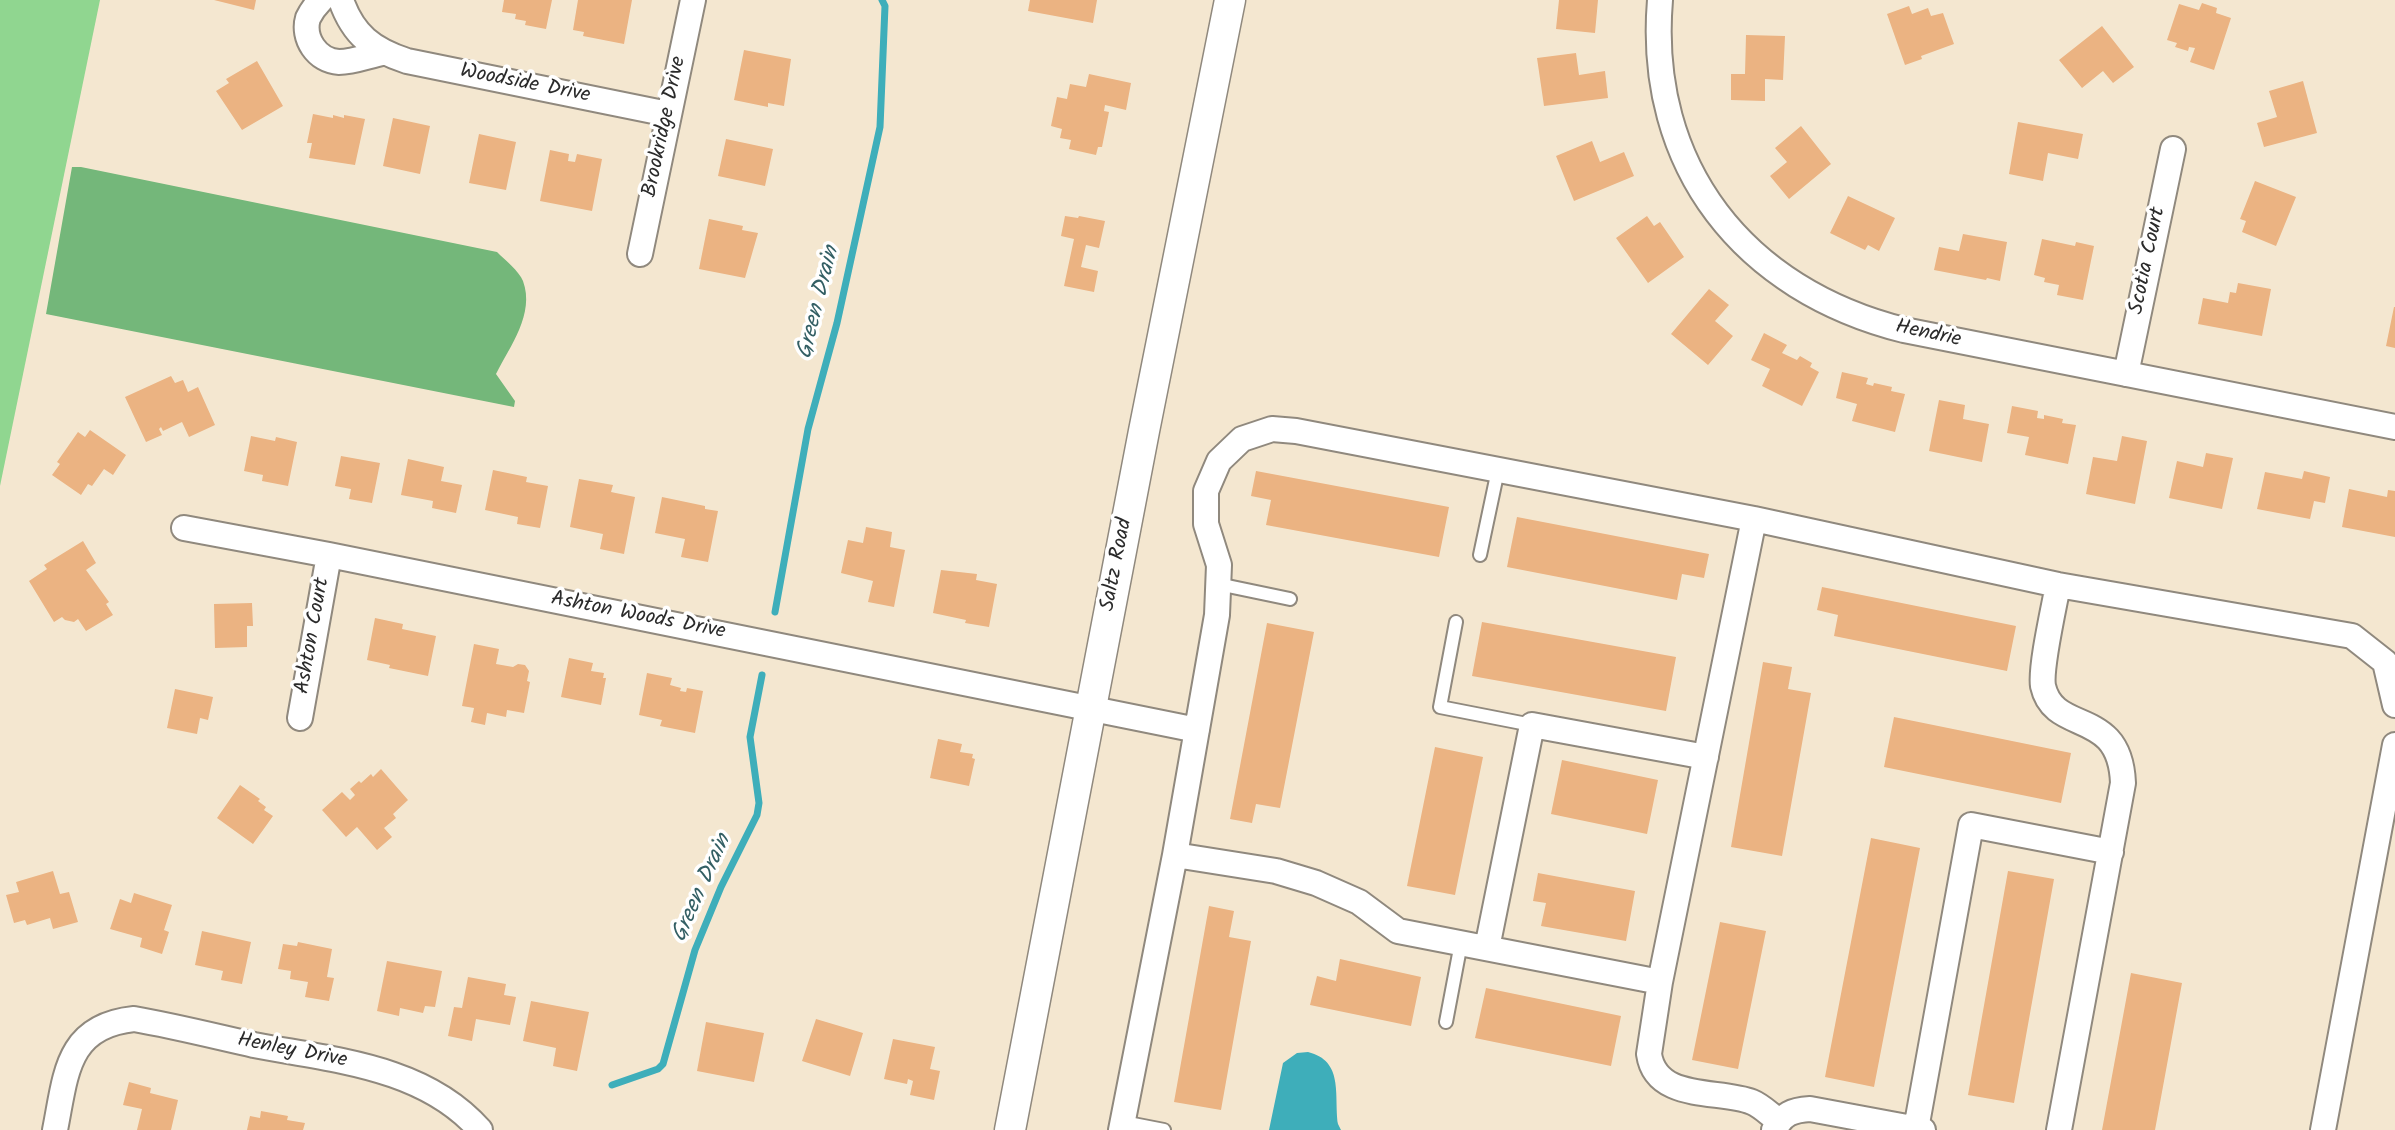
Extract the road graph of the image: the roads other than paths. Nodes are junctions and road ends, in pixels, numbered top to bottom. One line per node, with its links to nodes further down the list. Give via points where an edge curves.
1 (321, 0): 6 (street, Woodside Drive, via 307,27 318,54 340,62)
2 (341, 0): 6 (street, Woodside Drive, via 354,27)
3 (692, 0): 7 (street, Brookridge Drive)
4 (1230, 0): 22 (street, Saltz Road)
5 (1660, 0): 10 (street, Hendrie, via 1658,49 1663,89 1689,169 1717,214 1745,246 1780,275 1818,300 1877,324)
6 (382, 53): 7 (street, Woodside Drive)
7 (668, 114): 9 (street, Brookridge Drive)
8 (2173, 149): 10 (street, Scotia Court)
9 (640, 254)
10 (2126, 374): 11 (street, Hendrie)
11 (2395, 427)
12 (1498, 470): 13 (street); 16 (lane); 17 (street, via 1296,431 1272,429 1242,439 1219,461 1206,491 1206,524 1219,565)
13 (1754, 519): 18 (street); 27 (street)
14 (184, 528): 15 (street, Ashton Woods Drive)
15 (329, 555): 22 (street, Ashton Woods Drive); 23 (street, Ashton Court)
16 (1480, 555)
17 (1218, 584): 19 (lane); 25 (street)
18 (2058, 585): 21 (street, via 2352,636 2385,662); 28 (street, via 2043,685 2052,705 2102,732 2119,756 2123,783)
19 (1290, 599)
20 (1456, 622): 24 (lane, via 1440,706)
21 (2395, 705)
22 (1091, 708): 25 (street, Ashton Woods Drive); 39 (street, Saltz Road)
23 (300, 718)
24 (1532, 725): 27 (street); 31 (street)
25 (1197, 730): 29 (street)
26 (2395, 745): 42 (street)
27 (1706, 757): 32 (street)
28 (2111, 852): 36 (street, via 1971,825); 41 (street)
29 (1174, 855): 30 (street, via 1276,871 1316,883 1359,902 1398,931); 34 (street)
30 (1461, 943): 31 (street); 33 (lane)
31 (1487, 948): 32 (street)
32 (1660, 982): 35 (street, via 1648,1044 1657,1073 1682,1089 1750,1101)
33 (1446, 1022)
34 (1122, 1126): 40 (lane)
35 (1776, 1126): 36 (street, via 1792,1111 1810,1109)
36 (1919, 1129)
37 (55, 1130): 38 (street, Henley Drive, via 72,1055 90,1034 117,1021 134,1020 372,1068 440,1096)
38 (480, 1130)
39 (1010, 1130)
40 (1164, 1130)
41 (2059, 1130)
42 (2323, 1130)

